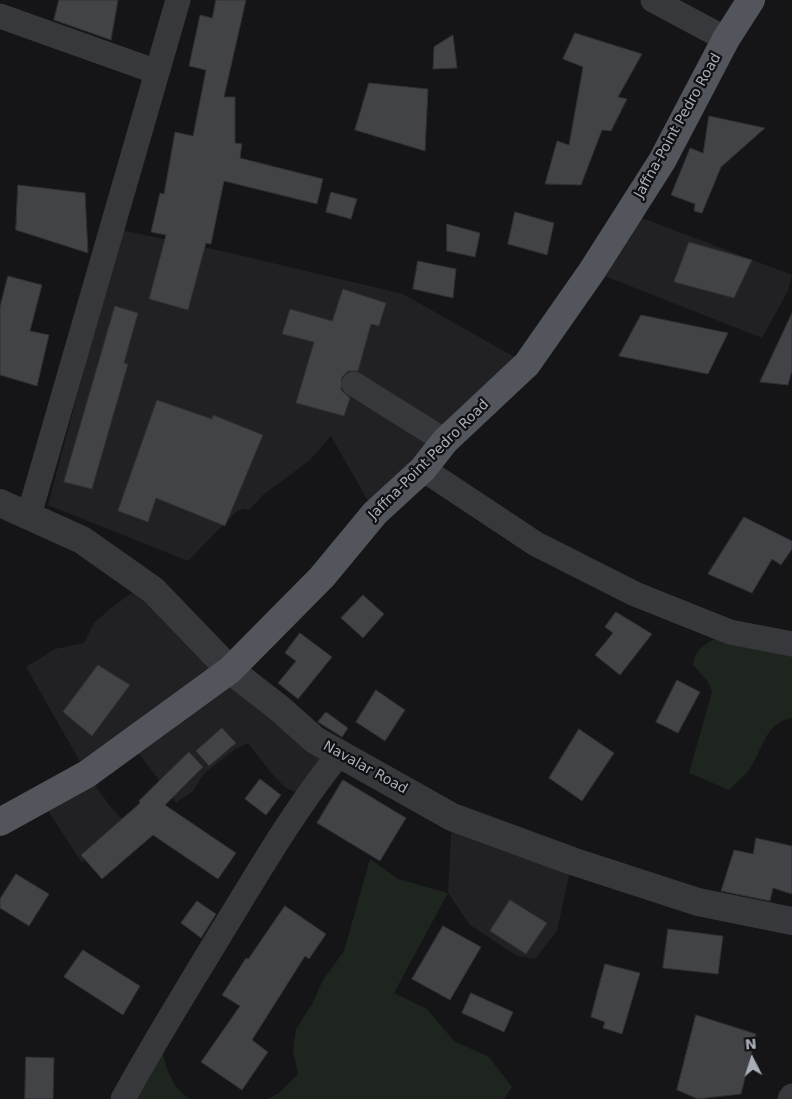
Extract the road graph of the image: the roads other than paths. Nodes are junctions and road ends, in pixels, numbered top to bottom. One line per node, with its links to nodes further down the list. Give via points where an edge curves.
1 (178, 0): 6 (street)
2 (653, 0): 5 (street)
3 (751, 0): 5 (main road, Jaffna-Point Pedro Road)
4 (0, 16): 6 (street)
5 (726, 39): 8 (main road, Jaffna-Point Pedro Road, via 662,161 537,351)
6 (157, 72): 11 (street)
7 (354, 384): 8 (street)
8 (445, 441): 9 (main road, Jaffna-Point Pedro Road)
9 (423, 469): 12 (street, via 536,544 635,594 730,632); 13 (main road, Jaffna-Point Pedro Road, via 375,513 322,577)
10 (0, 503): 11 (street, Navalar Road)
11 (29, 515): 13 (street, Navalar Road, via 82,540 153,590)
12 (792, 644)
13 (230, 670): 14 (street, Navalar Road, via 315,740); 15 (main road, Jaffna-Point Pedro Road, via 87,774)
14 (340, 753): 16 (street, Navalar Road, via 452,817 698,902); 17 (street, via 305,796 278,838 158,1035)
15 (0, 822)
16 (792, 921)
17 (123, 1099)

